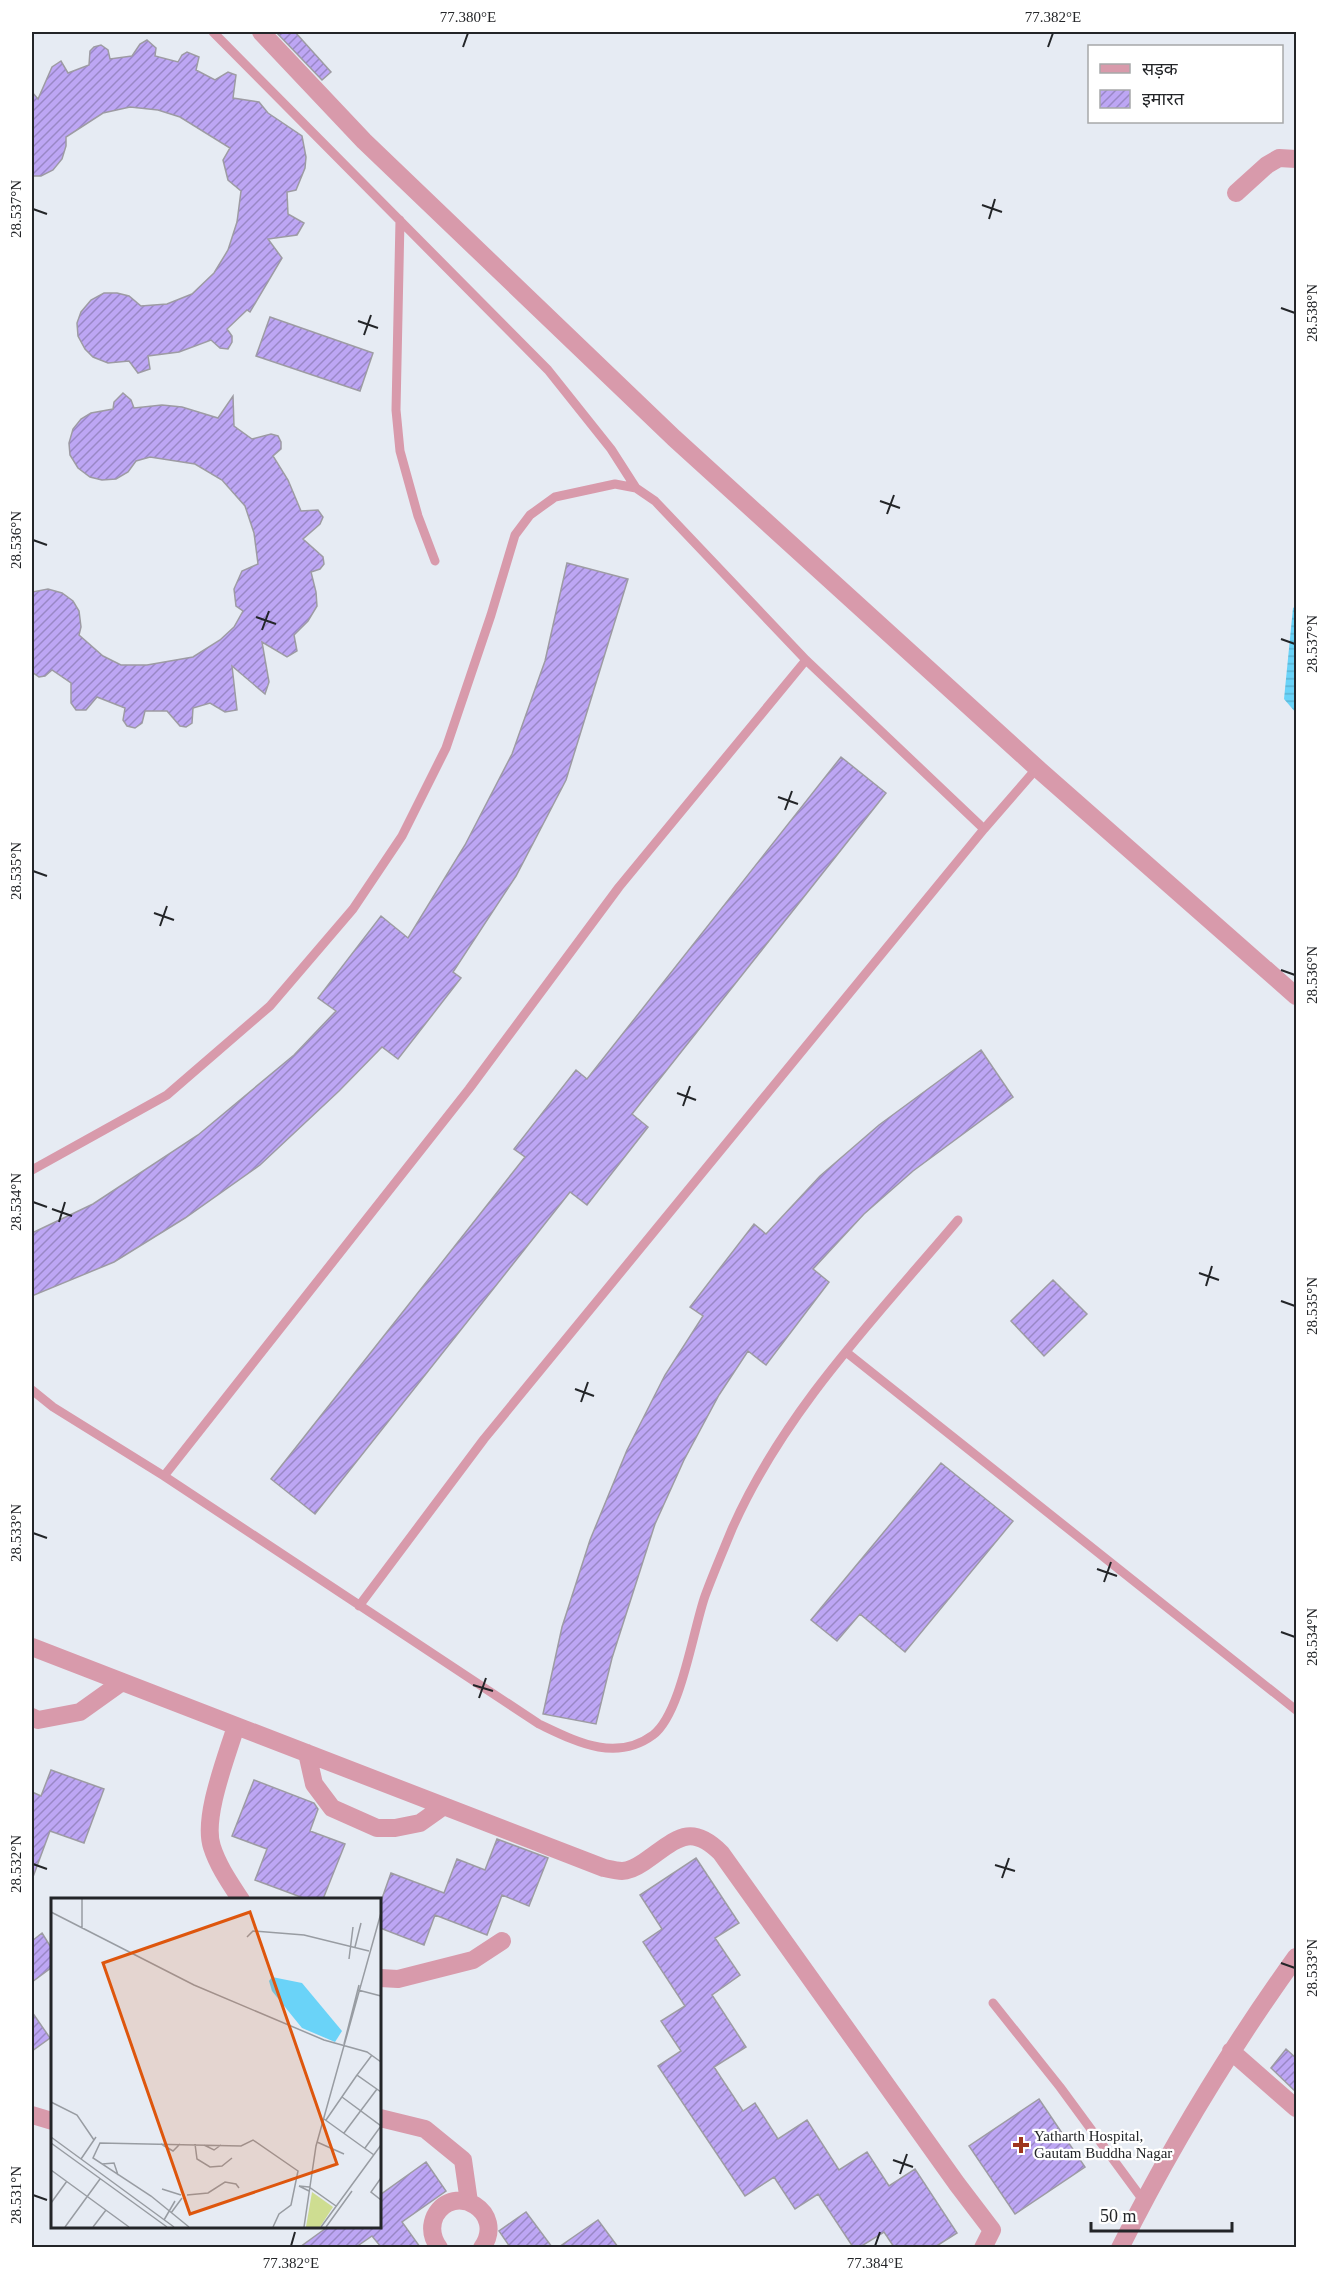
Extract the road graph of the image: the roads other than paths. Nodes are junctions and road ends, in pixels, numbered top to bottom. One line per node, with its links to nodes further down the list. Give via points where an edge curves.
1 (213, 32): 5 (lane)
2 (261, 32): 9 (street, via 364,141 674,438)
3 (1296, 159): 4 (street, via 1279,158)
4 (1236, 193)
5 (400, 220): 6 (lane, via 548,370 611,449); 7 (lane, via 396,410 400,451)
6 (636, 488): 8 (lane, via 655,501); 12 (lane, via 615,484 555,496 530,515 514,535 446,748 402,837 353,909 270,1006 167,1095)
7 (435, 561)
8 (806, 660): 10 (lane); 16 (lane, via 619,887 469,1089)
9 (1037, 768): 10 (lane); 11 (street)
10 (984, 829): 17 (lane, via 514,1402)
11 (1296, 996)
12 (32, 1170)
13 (958, 1220): 14 (lane)
14 (846, 1352): 17 (lane, via 813,1391 750,1491 705,1596 675,1701 666,1721 641,1742 617,1748 587,1746 539,1724); 20 (lane)
15 (32, 1390): 16 (lane, via 52,1407)
16 (164, 1476): 17 (lane)
17 (359, 1606)
18 (32, 1647): 19 (street)
19 (122, 1682): 21 (street, via 80,1712 38,1720); 22 (street)
20 (1296, 1710)
21 (32, 1717)
22 (236, 1726): 23 (street); 25 (street, via 210,1811 211,1845)
23 (307, 1754): 24 (street); 24 (street, via 315,1784 332,1808 377,1828 420,1823)
24 (444, 1806): 39 (street, via 603,1868 624,1871 688,1835 710,1842 992,2230)
25 (240, 1898)
26 (502, 1941): 28 (street, via 473,1960 398,1979)
27 (1296, 1957): 30 (street)
28 (381, 1978)
29 (993, 2003): 35 (lane, via 1060,2086)
30 (1231, 2051): 31 (street); 35 (street)
31 (1296, 2108)
32 (32, 2112): 34 (street)
33 (381, 2118): 36 (street, via 425,2129 463,2160)
34 (51, 2121)
35 (1143, 2200): 40 (street)
36 (469, 2202): 37 (street, via 451,2202 437,2213 432,2230); 38 (street, via 478,2207 489,2223)
37 (439, 2247)
38 (482, 2247)
39 (983, 2247)
40 (1120, 2247)

